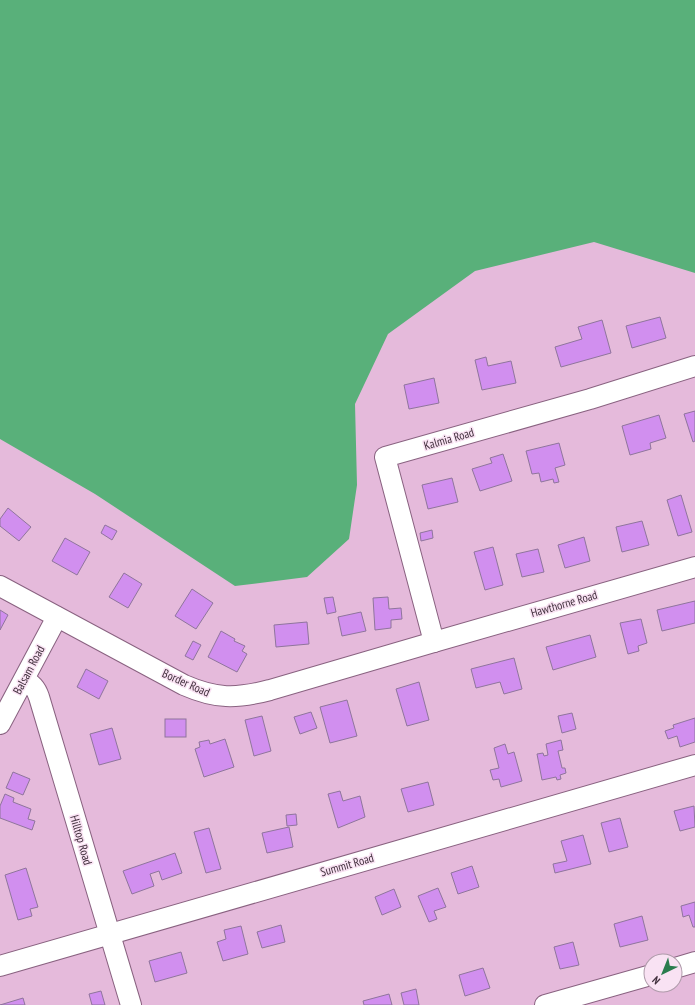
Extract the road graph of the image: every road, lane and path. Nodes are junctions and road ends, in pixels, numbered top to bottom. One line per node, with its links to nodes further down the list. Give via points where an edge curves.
1 (695, 366): 5 (street, Kalmia Road, via 590,399 385,457)
2 (695, 567): 5 (street, Hawthorne Road)
3 (0, 586): 4 (street, Border Road)
4 (57, 617): 5 (street, Border Road, via 184,685 217,696 260,693); 6 (street, Balsam Road)
5 (434, 642)
6 (24, 680): 7 (street, Balsam Road); 9 (street, Hilltop Road, via 34,687 39,697)
7 (0, 724)
8 (695, 764): 9 (street, Summit Road)
9 (109, 934): 11 (street, Summit Road); 14 (street, Hilltop Road)
10 (695, 962): 12 (street)
11 (0, 966)
12 (683, 966)
13 (643, 977): 15 (street)
14 (131, 1005)
15 (545, 1005)

